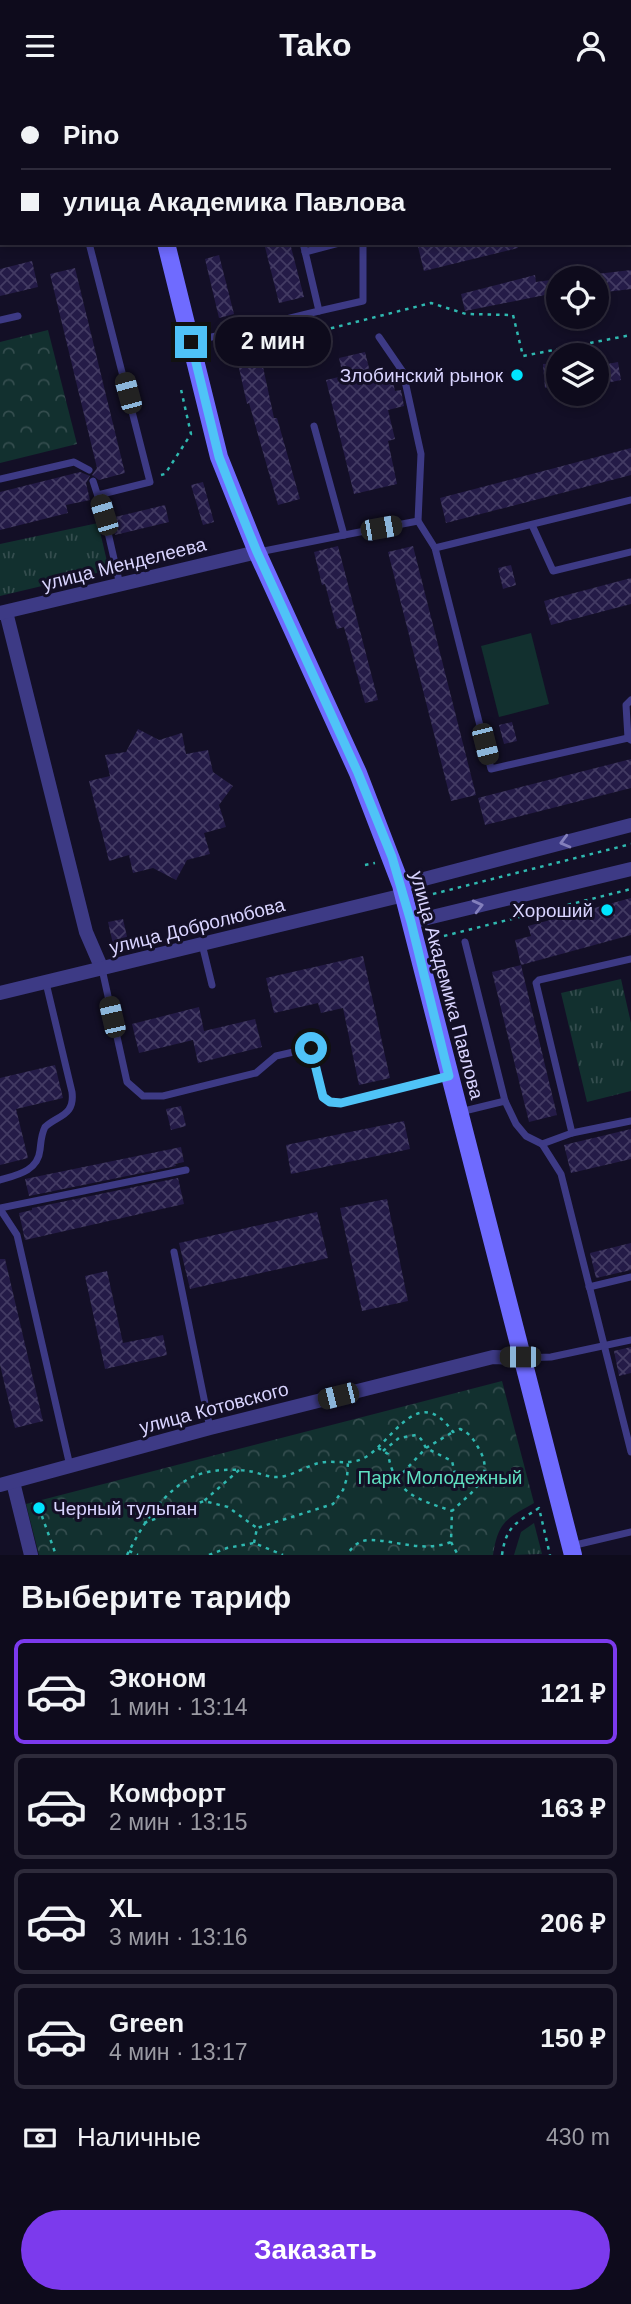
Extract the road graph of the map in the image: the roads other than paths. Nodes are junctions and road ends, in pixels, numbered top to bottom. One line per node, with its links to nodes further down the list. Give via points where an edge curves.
1 (90, 245): 15 (lane, via 150,482)
2 (167, 245): 10 (main road, улица Академика Павлова)
3 (322, 245): 5 (lane)
4 (363, 245): 6 (lane, via 363,300)
5 (304, 247): 6 (lane)
6 (319, 311): 10 (lane)
7 (18, 316): 8 (lane)
8 (0, 320)
9 (379, 337): 17 (lane, via 403,372 421,454)
10 (191, 342): 21 (main road, улица Академика Павлова, via 219,457)
11 (314, 426): 19 (lane)
12 (89, 470): 13 (lane, via 74,461)
13 (0, 479)
14 (93, 481): 15 (lane)
15 (98, 495): 23 (lane)
16 (631, 500): 18 (lane)
17 (418, 521): 19 (lane); 20 (lane)
18 (532, 525): 20 (lane); 22 (lane, via 553,571)
19 (344, 535): 21 (lane)
20 (435, 548): 26 (lane, via 491,769)
21 (257, 552): 23 (street, улица Менделеева); 29 (main road, улица Академика Павлова, via 358,773)
22 (631, 552)
23 (120, 585): 24 (street, улица Менделеева)
24 (3, 612): 34 (street, via 86,932)
25 (631, 700): 26 (lane, via 626,705)
26 (629, 739)
27 (631, 825): 29 (street, улица Добролюбова, one-way to 29)
28 (631, 869): 30 (street, one-way to 28)
29 (402, 890): 30 (main road, улица Академика Павлова); 32 (street, улица Добролюбова)
30 (411, 922): 38 (main road, улица Академика Павлова)
31 (465, 942): 39 (lane)
32 (202, 943): 34 (street, улица Добролюбова); 36 (lane)
33 (631, 959): 42 (lane, via 536,983)
34 (102, 969): 35 (street, улица Добролюбова); 38 (lane, via 127,1082 143,1095 163,1097 256,1073 276,1056 311,1048 323,1097 330,1102)
35 (46, 983): 37 (street, улица Добролюбова); 45 (lane, via 72,1106 45,1128 33,1166)
36 (212, 985)
37 (0, 993)
38 (449, 1076): 40 (main road, улица Академика Павлова)
39 (505, 1101): 40 (lane); 43 (lane, via 526,1136)
40 (459, 1112): 52 (main road, улица Академика Павлова)
41 (631, 1121): 42 (lane)
42 (572, 1133): 43 (lane)
43 (542, 1145): 49 (lane, via 561,1174)
44 (186, 1170): 46 (lane)
45 (0, 1180)
46 (0, 1208): 55 (lane, via 18,1235)
47 (174, 1252): 53 (lane)
48 (631, 1277): 49 (lane)
49 (589, 1287): 51 (lane)
50 (631, 1340): 51 (lane)
51 (604, 1347): 52 (lane, via 551,1357); 54 (lane)
52 (520, 1357): 53 (street, улица Котовского, via 493,1357); 58 (main road, улица Академика Павлова)
53 (210, 1428): 55 (street, улица Котовского)
54 (631, 1452)
55 (70, 1466): 56 (street, улица Котовского)
56 (6, 1483): 59 (street)
57 (631, 1532): 58 (lane)
58 (572, 1551)
59 (30, 1555)

